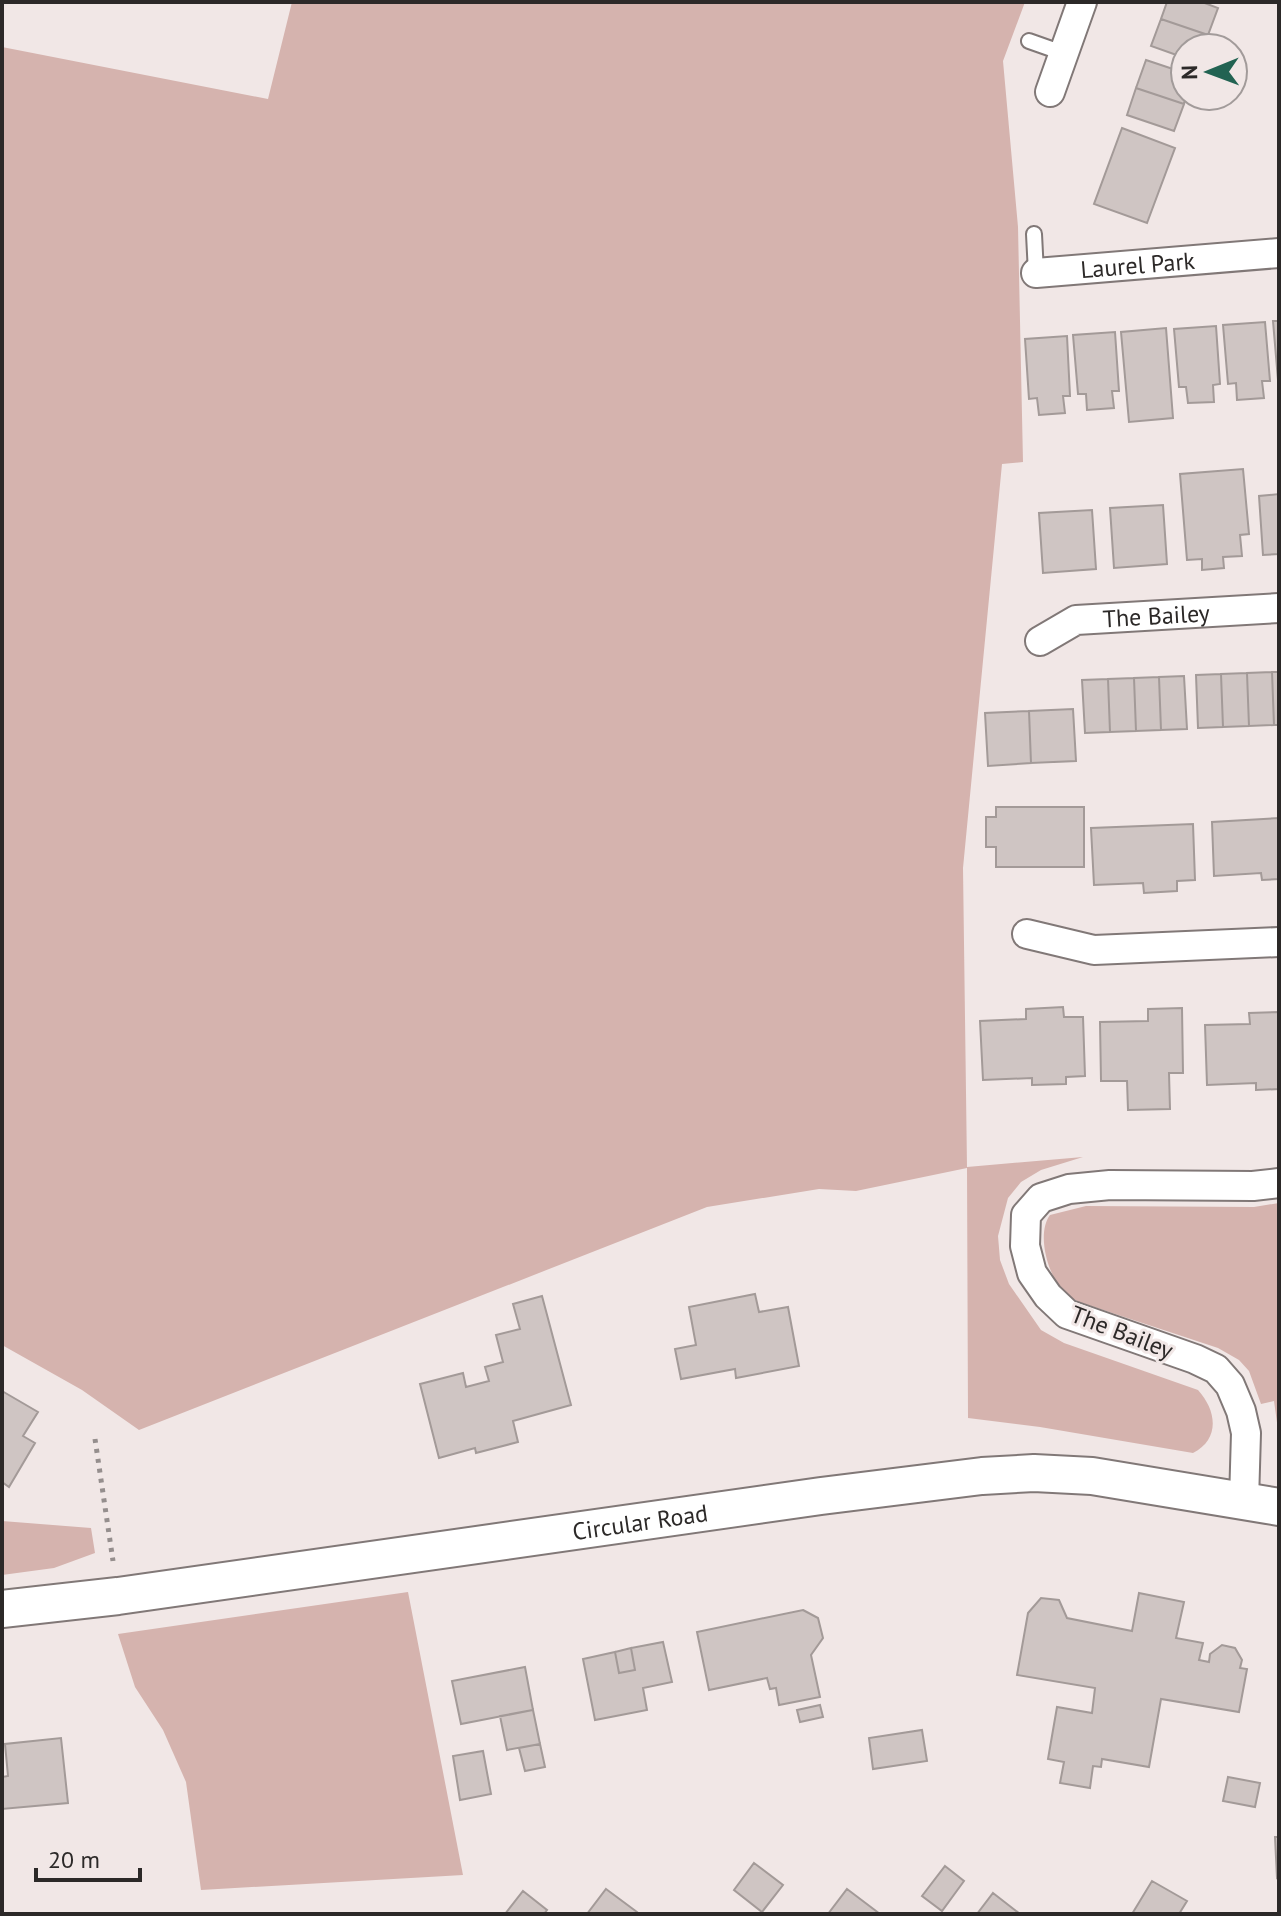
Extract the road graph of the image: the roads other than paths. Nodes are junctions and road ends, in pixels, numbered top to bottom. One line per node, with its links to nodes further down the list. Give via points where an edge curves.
1 (1082, 2): 3 (street)
2 (1029, 41): 3 (lane)
3 (1063, 53): 4 (street)
4 (1050, 92)
5 (1034, 234): 7 (lane, Laurel Park)
6 (1279, 253): 7 (street, Laurel Park)
7 (1036, 273)
8 (1279, 608): 9 (street, The Bailey, via 1076,620)
9 (1040, 641)
10 (1027, 934): 11 (street, via 1094,950)
11 (1279, 942)
12 (1279, 1183): 13 (street, The Bailey, via 1069,1189 1041,1198 1026,1215 1025,1246 1032,1273 1067,1314 1195,1359 1216,1369 1230,1385 1246,1433)
13 (1244, 1501): 14 (street, Circular Road); 15 (street, Circular Road, via 1092,1476 982,1476)
14 (1279, 1507)
15 (2, 1609)

